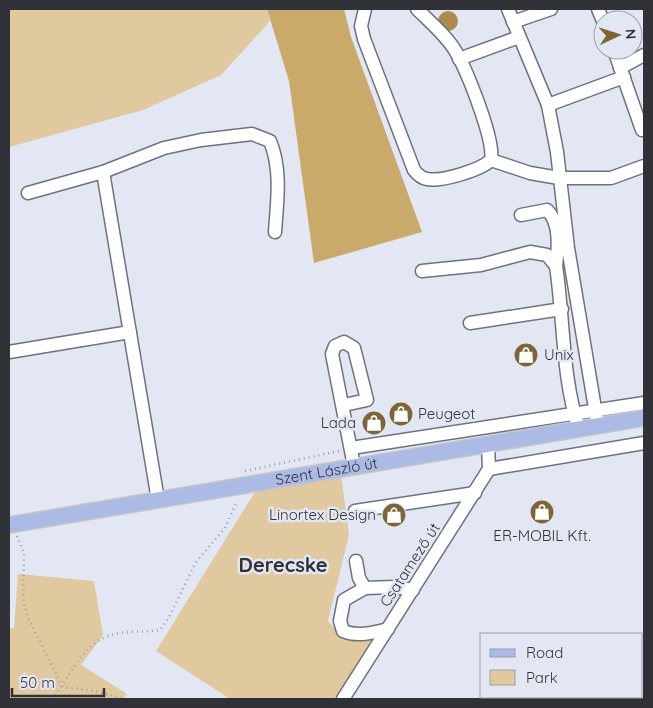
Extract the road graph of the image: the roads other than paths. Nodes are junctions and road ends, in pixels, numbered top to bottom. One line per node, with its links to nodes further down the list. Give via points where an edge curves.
1 (365, 9): 13 (street, via 361,26 364,38 414,170 427,179 441,179 485,165)
2 (417, 9): 8 (street, via 455,50)
3 (508, 9): 5 (street)
4 (551, 9): 5 (street)
5 (513, 22): 6 (street)
6 (519, 37): 8 (street); 11 (street)
7 (644, 55): 10 (street)
8 (459, 59): 13 (street, via 491,143)
9 (618, 60): 10 (street)
10 (622, 72): 11 (street); 12 (street)
11 (548, 105): 16 (street)
12 (644, 129)
13 (491, 160): 16 (street, via 530,173)
14 (644, 166): 16 (street, via 611,178)
15 (103, 172): 17 (street); 19 (street, via 164,148 252,134 270,141 275,152 279,184); 24 (street)
16 (559, 178): 30 (street)
17 (28, 193)
18 (521, 215): 20 (street, via 547,210 552,215 556,222)
19 (275, 232)
20 (556, 266): 21 (street, via 548,255 530,252 481,265); 22 (street)
21 (422, 272)
22 (562, 309): 23 (street); 28 (street)
23 (470, 323)
24 (130, 332): 25 (street); 38 (street)
25 (9, 352)
26 (644, 403): 30 (street)
27 (344, 405): 27 (street, via 332,354 335,346 344,342 354,348 367,400); 34 (street)
28 (574, 414): 30 (street); 31 (street); 34 (street)
29 (644, 418): 30 (main road, Szent László út)
30 (597, 419): 31 (main road, Szent László út)
31 (579, 429): 33 (main road, Szent László út)
32 (644, 443): 36 (street)
33 (488, 444): 35 (main road, Szent László út); 36 (street)
34 (351, 448): 35 (street)
35 (354, 466): 38 (main road, Szent László út)
36 (489, 469): 37 (street, Csatamező út)
37 (475, 493): 39 (street); 43 (street, Csatamező út)
38 (158, 500): 40 (main road, Szent László út)
39 (355, 511)
40 (13, 531)
41 (356, 561): 42 (street, via 359,578)
42 (365, 588): 43 (street); 44 (street, via 344,600 340,621 343,630 362,634)
43 (413, 590): 44 (street, Csatamező út)
44 (388, 629): 45 (street, Csatamező út)
45 (343, 699)

